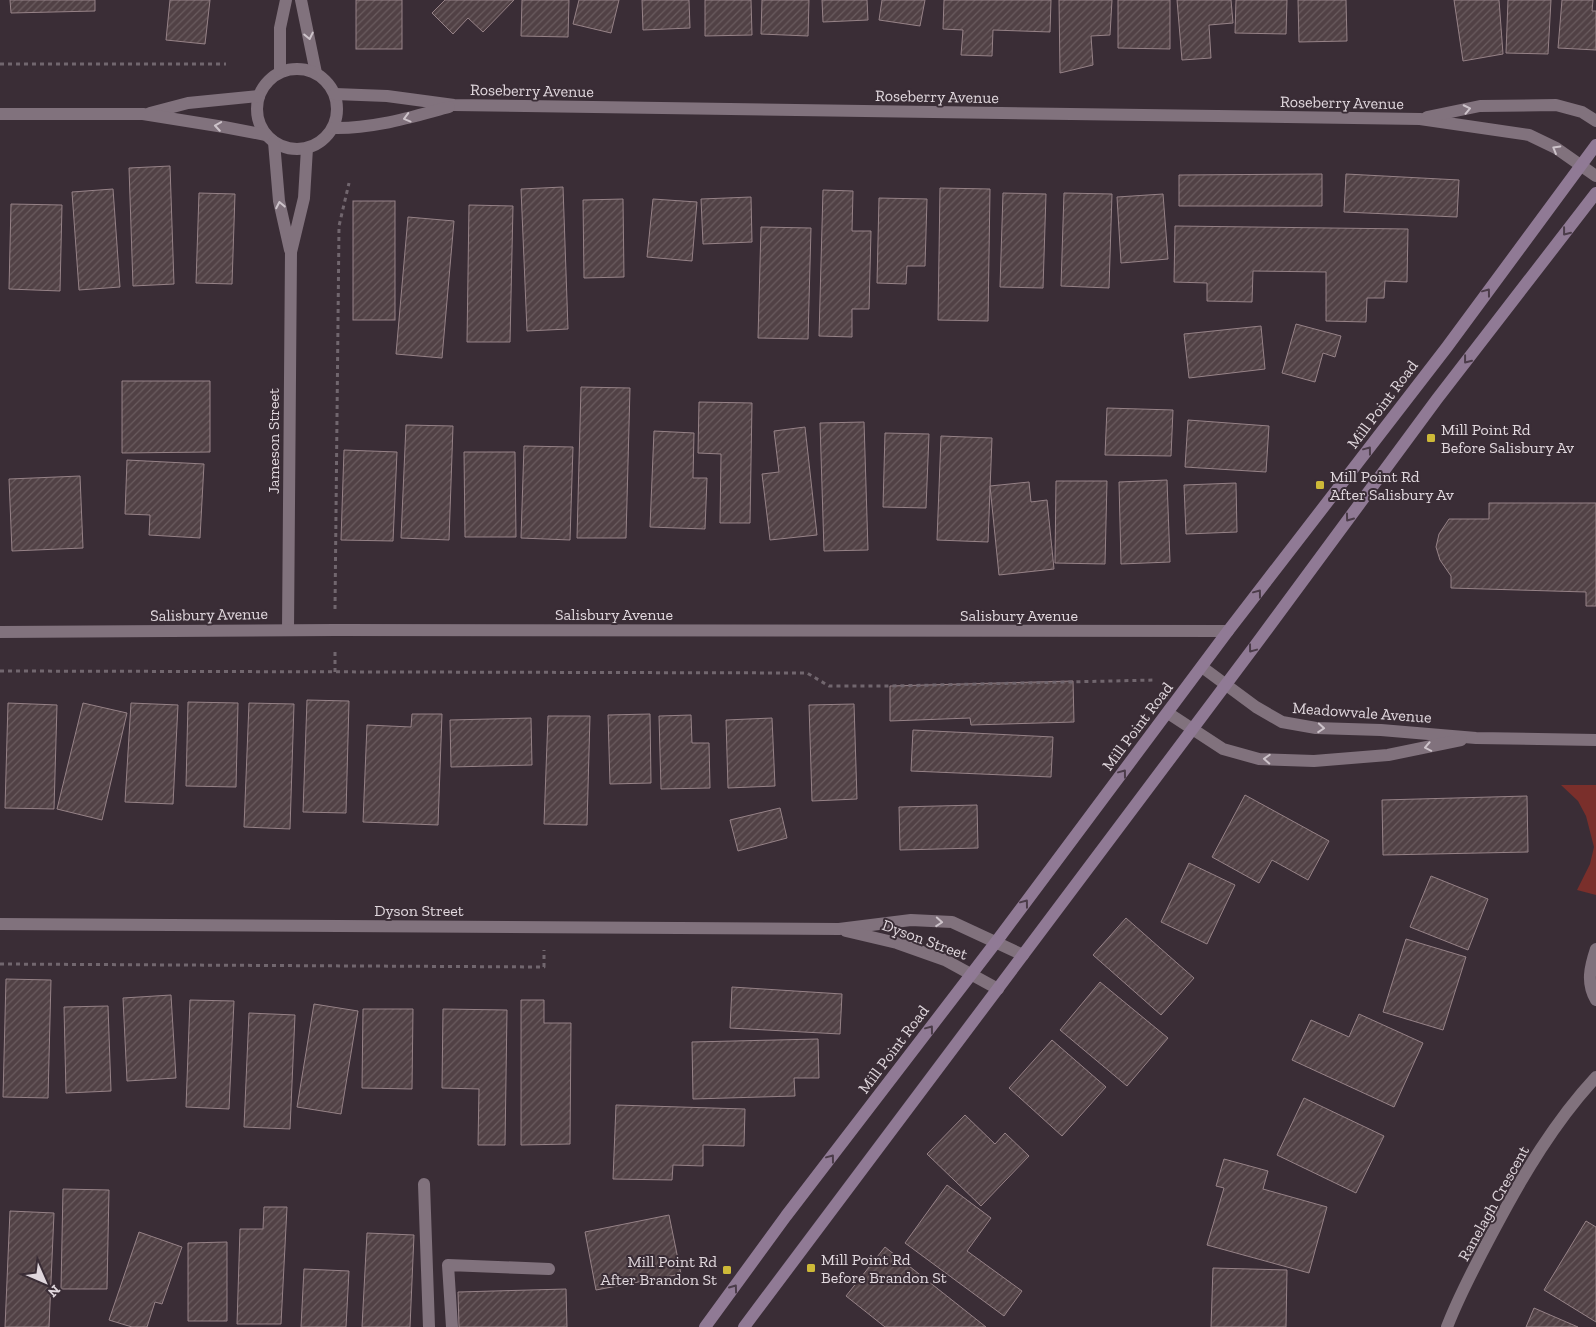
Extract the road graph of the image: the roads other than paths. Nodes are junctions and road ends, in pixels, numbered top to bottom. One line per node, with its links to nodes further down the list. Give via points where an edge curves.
1 (286, 0): 3 (street, via 280,28)
2 (301, 0): 4 (street, one-way to 4)
3 (280, 72): 4 (street, via 304,69); 6 (street, via 264,86)
4 (316, 73): 5 (street)
5 (335, 94): 7 (street, Roseberry Avenue, via 387,96); 12 (street, via 338,106)
6 (259, 96): 9 (street, via 188,103); 13 (street, via 259,123)
7 (454, 106): 10 (street, Roseberry Avenue); 12 (street, Roseberry Avenue, one-way to 12, via 392,122)
8 (0, 114): 9 (street)
9 (143, 114): 13 (street, one-way to 9, via 224,126)
10 (1420, 119): 11 (street, Roseberry Avenue, one-way to 11, via 1480,106 1556,105 1582,112); 16 (street, Roseberry Avenue, one-way to 10, via 1556,148 1529,135)
11 (1596, 121)
12 (333, 128): 15 (street, via 318,144)
13 (270, 139): 15 (street, via 284,148); 19 (street, Jameson Street, one-way to 13, via 278,202)
14 (1596, 145): 16 (main road, Mill Point Road)
15 (307, 148): 19 (street, Jameson Street, via 304,198)
16 (1581, 166): 17 (street, Roseberry Avenue); 21 (main road, Mill Point Road, one-way to 16, via 1447,347)
17 (1596, 176)
18 (1596, 193): 24 (main road, one-way to 24, via 1437,398)
19 (291, 252): 20 (street, Jameson Street)
20 (288, 630): 21 (street, Salisbury Avenue); 22 (street, Salisbury Avenue)
21 (1228, 631): 23 (main road, Mill Point Road)
22 (0, 632)
23 (1202, 666): 24 (street, Meadowvale Avenue); 25 (main road, Mill Point Road)
24 (1226, 684): 26 (main road); 27 (street, Meadowvale Avenue, one-way to 27, via 1282,722 1316,728)
25 (1168, 713): 26 (street, Meadowvale Avenue); 31 (main road, Mill Point Road, one-way to 25)
26 (1191, 729): 27 (street, Meadowvale Avenue, one-way to 26, via 1388,755 1314,761 1259,758 1223,749); 33 (main road)
27 (1476, 738): 28 (street, Meadowvale Avenue)
28 (1596, 740)
29 (0, 924): 30 (street, Dyson Street)
30 (839, 929): 31 (street, Dyson Street, one-way to 31, via 911,920 952,922); 34 (street, Dyson Street, via 897,943 946,960)
31 (996, 942): 33 (street, Dyson Street); 34 (main road, Mill Point Road)
32 (1596, 949): 36 (street, via 1589,980)
33 (1023, 956): 35 (main road)
34 (972, 974): 35 (street, Dyson Street); 42 (main road, Mill Point Road, one-way to 34)
35 (998, 989): 43 (main road)
36 (1596, 1000)
37 (1596, 1077): 44 (street, Ranelagh Crescent, via 1557,1125 1519,1182)
38 (424, 1184): 40 (street)
39 (549, 1269): 41 (street, via 448,1264)
40 (429, 1327)
41 (452, 1327)
42 (705, 1327)
43 (744, 1327)
44 (1447, 1327)

